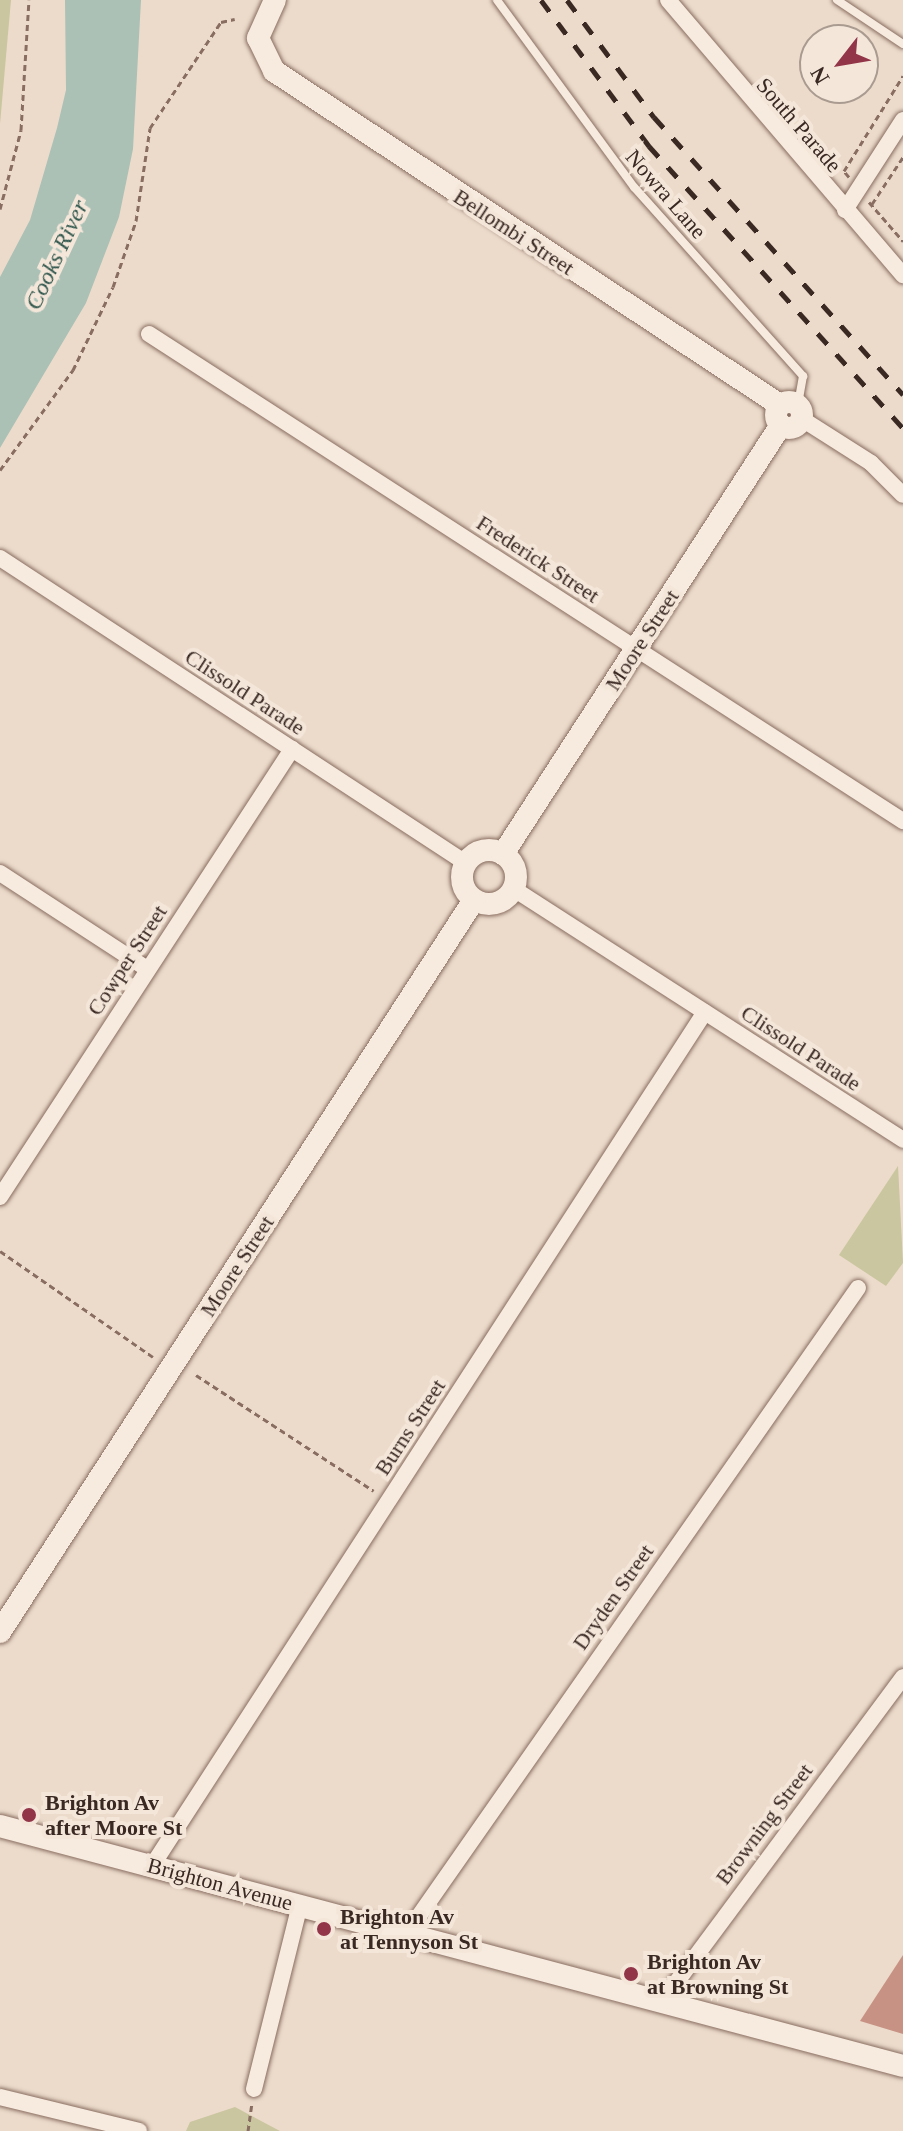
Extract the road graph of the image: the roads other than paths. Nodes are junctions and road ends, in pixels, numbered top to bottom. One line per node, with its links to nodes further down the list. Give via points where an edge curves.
1 (275, 0): 10 (street, Bellombi Street, via 260,26 259,47 274,71)
2 (497, 0): 10 (lane, Nowra Lane, via 634,187 803,376)
3 (668, 0): 7 (street, South Parade)
4 (837, 0): 5 (lane)
5 (903, 44)
6 (903, 120): 7 (street)
7 (845, 210): 8 (street, South Parade)
8 (903, 275)
9 (149, 334): 13 (street, Frederick Street)
10 (790, 414): 11 (street, via 861,456); 13 (street, Moore Street)
11 (903, 495)
12 (0, 558): 14 (street, Clissold Parade)
13 (637, 648): 15 (street, Frederick Street); 16 (street, Moore Street)
14 (292, 749): 17 (street, Clissold Parade); 21 (street, Cowper Street)
15 (903, 821)
16 (503, 854): 17 (street, via 482,851); 19 (street, via 516,872)
17 (466, 863): 20 (street, via 462,879)
18 (0, 873): 21 (street)
19 (514, 889): 20 (street, via 492,905); 22 (street, Clissold Parade)
20 (474, 900): 26 (street, Moore Street)
21 (147, 969): 24 (street, Cowper Street)
22 (705, 1012): 23 (street, Clissold Parade); 29 (street, Burns Street)
23 (903, 1140)
24 (0, 1197)
25 (858, 1288): 31 (street, Dryden Street)
26 (0, 1632)
27 (903, 1677): 32 (street, Browning Street)
28 (0, 1826): 29 (street, Brighton Avenue)
29 (152, 1866): 30 (street, Brighton Avenue)
30 (300, 1905): 31 (street, Brighton Avenue); 34 (street)
31 (407, 1933): 32 (street, Brighton Avenue)
32 (664, 1999): 33 (street, Brighton Avenue)
33 (903, 2066)
34 (254, 2089)
35 (0, 2097): 36 (street)
36 (139, 2131)

